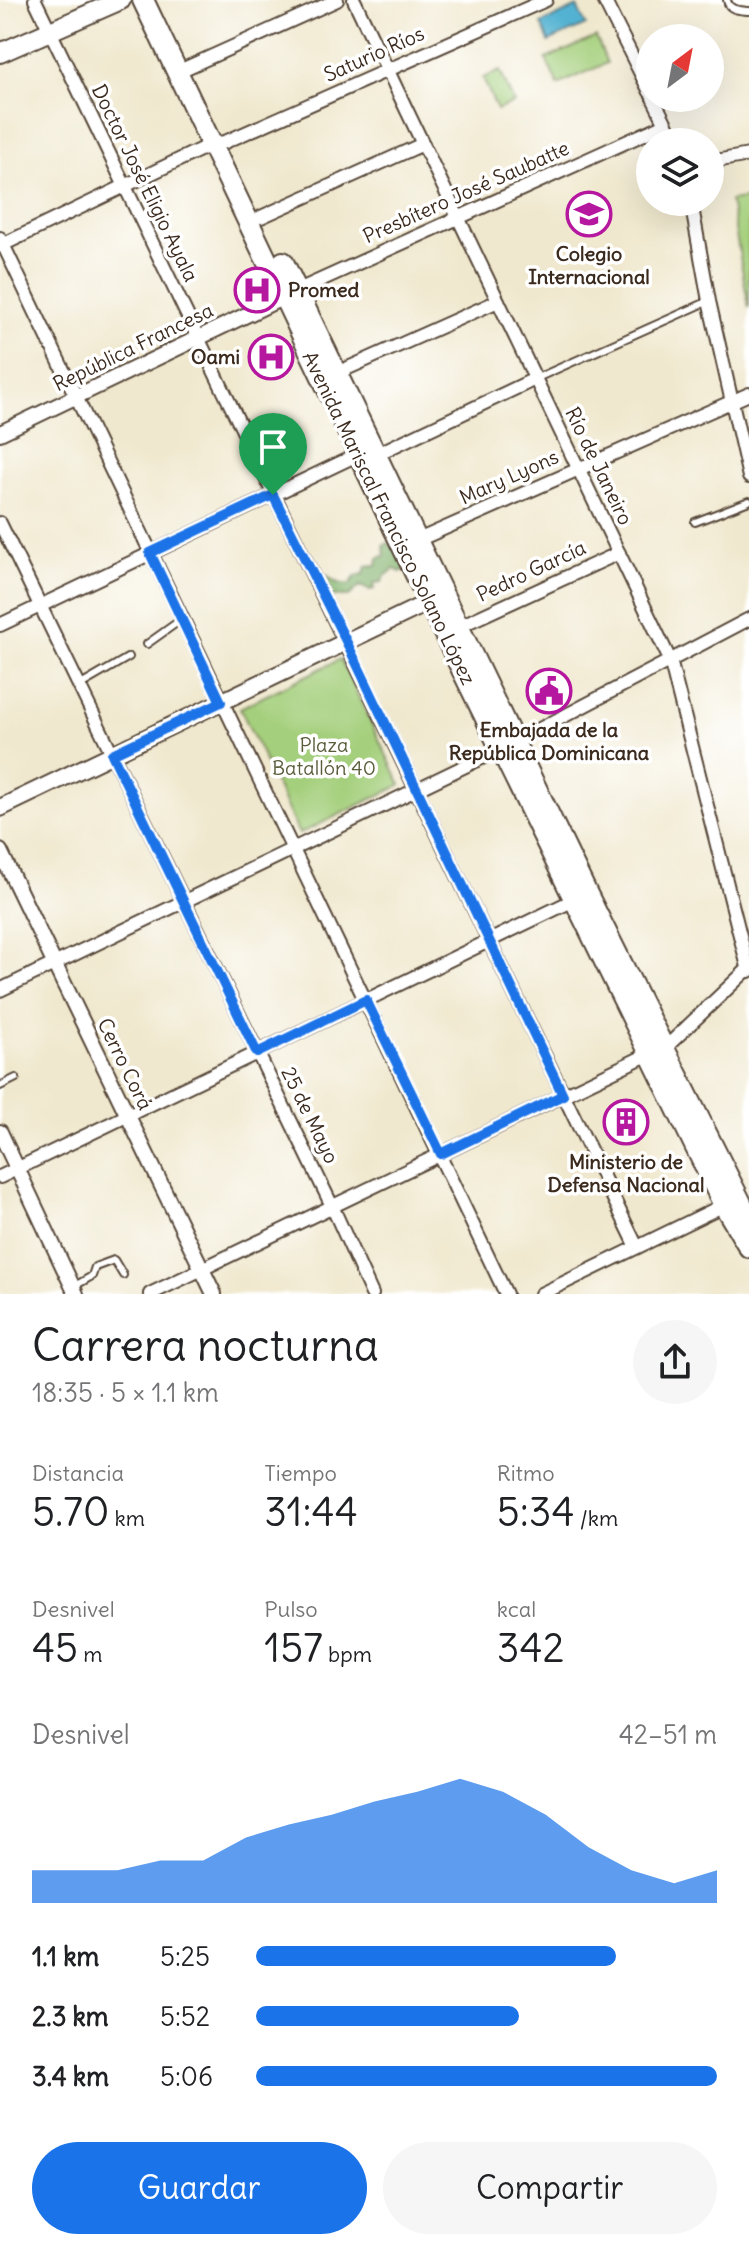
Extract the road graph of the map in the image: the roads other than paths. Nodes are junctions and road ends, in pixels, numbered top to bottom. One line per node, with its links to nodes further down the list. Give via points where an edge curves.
1 (35, 0): 10 (street, Doctor José Eligio Ayala)
2 (121, 0): 10 (main road)
3 (337, 0): 13 (street)
4 (354, 0): 14 (street, Río de Janeiro)
5 (546, 0): 14 (street, Saturio Ríos)
6 (604, 0): 12 (street)
7 (727, 0): 9 (lane, via 730,7)
8 (147, 1): 13 (highway)
9 (749, 11)
10 (50, 31): 11 (main road); 22 (street, Doctor José Eligio Ayala)
11 (0, 53)
12 (636, 64)
13 (183, 69): 18 (highway, Avenida Mariscal Francisco Solano López); 18 (highway, Avenida Mariscal Francisco Solano López, via 215,120)
14 (388, 70): 18 (street, Saturio Ríos); 19 (street, Río de Janeiro)
15 (660, 112): 16 (street)
16 (666, 124): 17 (street); 25 (street, Presbítero José Saubatte)
17 (668, 128)
18 (218, 143): 22 (street, Saturio Ríos); 24 (highway, Avenida Mariscal Francisco Solano López); 27 (highway, via 261,232); 28 (highway, Avenida Mariscal Francisco Solano López)
19 (423, 144): 24 (street); 25 (street, Río de Janeiro)
20 (749, 155): 21 (street)
21 (724, 159)
22 (125, 186): 26 (street, Saturio Ríos); 31 (street, Doctor José Eligio Ayala)
23 (694, 216): 30 (street)
24 (261, 217): 27 (highway, Avenida Mariscal Francisco Solano López)
25 (458, 217): 28 (street, Presbítero José Saubatte); 29 (street, Río de Janeiro)
26 (1, 243): 35 (street)
27 (280, 257): 28 (highway, Avenida Mariscal Francisco Solano López)
28 (290, 294): 31 (street, República Francesa); 32 (highway, Avenida Mariscal Francisco Solano López); 38 (highway, Avenida Mariscal Francisco Solano López)
29 (498, 301): 32 (street); 33 (street, Río de Janeiro)
30 (709, 301): 33 (lane); 36 (street)
31 (198, 338): 35 (street, República Francesa); 41 (street, Doctor José Eligio Ayala)
32 (337, 373): 38 (highway, Avenida Mariscal Francisco Solano López)
33 (535, 379): 38 (street); 39 (street, Río de Janeiro)
34 (749, 394): 36 (street, Mary Lyons)
35 (76, 397): 37 (street, República Francesa); 46 (street)
36 (731, 401): 39 (street, Mary Lyons); 40 (street)
37 (0, 433)
38 (368, 454): 41 (street); 45 (highway, Avenida Mariscal Francisco Solano López); 48 (highway, Avenida Mariscal Francisco Solano López)
39 (578, 469): 45 (street, Mary Lyons); 47 (street, Río de Janeiro)
40 (749, 477)
41 (273, 495): 46 (street); 54 (street, Doctor José Eligio Ayala)
42 (749, 501): 43 (lane)
43 (695, 522)
44 (0, 523): 49 (street, 25 de Mayo)
45 (418, 540): 53 (highway, Avenida Mariscal Francisco Solano López)
46 (150, 553): 49 (street); 50 (street)
47 (619, 553): 53 (street, Pedro García); 57 (street, Río de Janeiro)
48 (429, 602): 54 (main road); 60 (highway, Avenida Mariscal Francisco Solano López)
49 (40, 606): 52 (street); 58 (street, 25 de Mayo)
50 (182, 619): 55 (lane); 59 (street)
51 (749, 619): 57 (street)
52 (0, 625)
53 (460, 626): 60 (highway, Avenida Mariscal Francisco Solano López)
54 (346, 641): 59 (main road); 62 (street, Doctor José Eligio Ayala)
55 (147, 644)
56 (129, 657): 58 (lane)
57 (670, 660): 60 (street); 70 (street, Río de Janeiro)
58 (79, 686): 61 (street, 25 de Mayo)
59 (221, 702): 61 (main road); 64 (street)
60 (508, 745): 62 (street); 66 (highway, Avenida Mariscal Francisco Solano López); 66 (highway, Avenida Mariscal Francisco Solano López, via 563,844)
61 (112, 754): 63 (main road); 67 (street, 25 de Mayo)
62 (417, 789): 64 (street); 68 (street, Doctor José Eligio Ayala)
63 (0, 808)
64 (293, 849): 67 (street); 72 (street)
65 (0, 851): 69 (street, Cerro Corá)
66 (580, 897): 68 (street); 73 (highway, Avenida Mariscal Francisco Solano López)
67 (184, 901): 69 (street); 74 (street, 25 de Mayo)
68 (490, 940): 72 (street); 77 (street, Doctor José Eligio Ayala)
69 (54, 964): 71 (street); 78 (street, Cerro Corá)
70 (748, 969): 73 (street)
71 (0, 990)
72 (366, 1000): 74 (street); 80 (street)
73 (656, 1052): 77 (street); 83 (highway, Avenida Mariscal Francisco Solano López); 85 (highway, Avenida Mariscal Francisco Solano López)
74 (257, 1053): 78 (street); 84 (street, 25 de Mayo)
75 (16, 1078): 76 (lane)
76 (0, 1090)
77 (563, 1095): 80 (street); 86 (street, Doctor José Eligio Ayala)
78 (128, 1116): 81 (street); 88 (street, Cerro Corá)
79 (0, 1132): 81 (street)
80 (441, 1154): 84 (street); 94 (street)
81 (17, 1169): 82 (street); 90 (street)
82 (0, 1177)
83 (724, 1205): 86 (street); 87 (highway, Avenida Mariscal Francisco Solano López)
84 (332, 1206): 88 (street); 93 (street, 25 de Mayo)
85 (749, 1219)
86 (637, 1247): 95 (street)
87 (749, 1247)
88 (202, 1269): 91 (street); 92 (street, Cerro Corá)
89 (123, 1275): 90 (lane, via 114,1260 95,1267)
90 (75, 1290)
91 (150, 1294)
92 (214, 1294)
93 (372, 1294)
94 (506, 1294)
95 (541, 1294)

